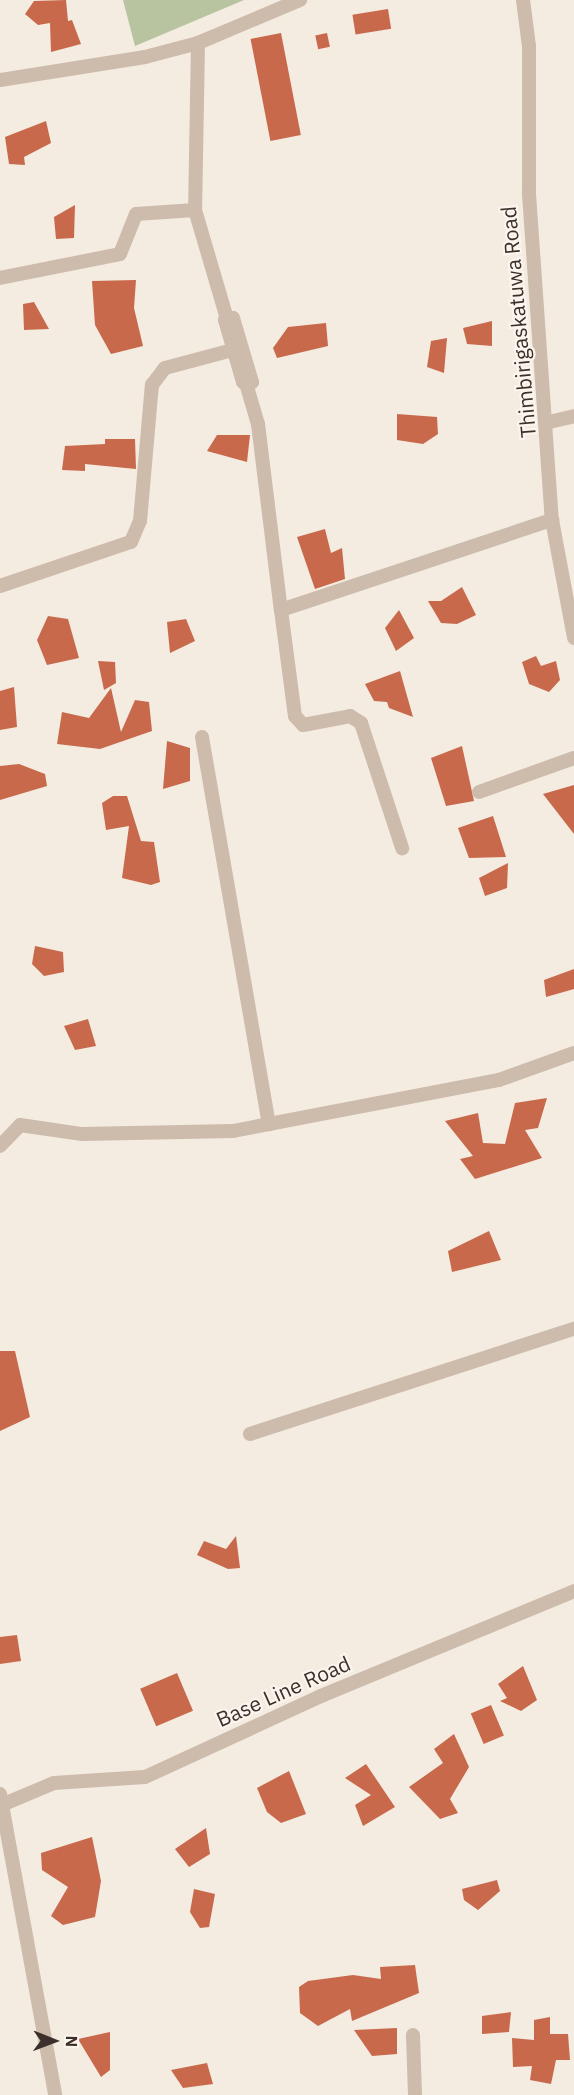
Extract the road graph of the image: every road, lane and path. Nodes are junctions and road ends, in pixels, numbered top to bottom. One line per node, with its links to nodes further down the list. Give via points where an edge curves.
1 (300, 0): 3 (street)
2 (523, 0): 9 (street, Thimbirigaskatuwa Road, via 529,46 529,194)
3 (198, 43): 4 (street); 5 (street)
4 (0, 80)
5 (195, 210): 6 (street, via 136,214 120,254); 7 (street)
6 (0, 278)
7 (232, 350): 11 (street, via 165,368 152,385 140,521 131,542); 12 (street, via 258,424)
8 (574, 416): 9 (street)
9 (549, 422): 10 (street, Thimbirigaskatuwa Road)
10 (552, 519): 12 (street); 13 (street, Thimbirigaskatuwa Road, via 566,616)
11 (0, 586)
12 (281, 610): 17 (street, via 295,716 303,725 350,717 361,723)
13 (574, 638)
14 (202, 737): 19 (street)
15 (574, 758): 16 (street)
16 (479, 792)
17 (402, 848)
18 (574, 1053): 19 (street, via 499,1080)
19 (269, 1124): 20 (street, via 232,1131 82,1134 20,1125)
20 (0, 1146)
21 (574, 1329): 22 (street)
22 (250, 1434)
23 (574, 1591): 24 (street, Base Line Road, via 321,1696 145,1777 54,1782)
24 (2, 1799): 26 (street)
25 (413, 2035): 27 (street)
26 (55, 2095)
27 (415, 2095)

